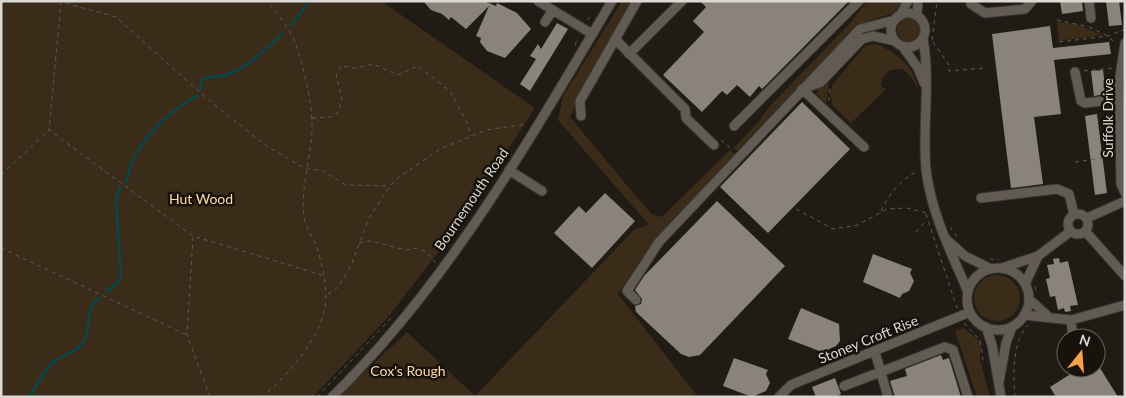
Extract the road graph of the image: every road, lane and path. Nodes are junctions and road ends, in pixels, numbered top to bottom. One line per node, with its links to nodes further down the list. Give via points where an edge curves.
1 (266, 1): 43 (path, via 295,44)
2 (538, 1): 14 (street)
3 (612, 1): 23 (street, Bournemouth Road)
4 (637, 1): 25 (street)
5 (682, 1): 33 (street)
6 (858, 1): 44 (street)
7 (908, 1): 17 (street)
8 (918, 1): 16 (street)
9 (937, 1): 26 (path)
10 (1032, 1): 13 (street, via 1025,9 985,13)
11 (1089, 1): 18 (street)
12 (60, 2): 46 (path); 54 (path, via 116,17 204,96 265,145)
13 (971, 4)
14 (553, 10): 20 (street); 21 (street)
15 (595, 13): 21 (path)
16 (918, 16): 17 (street, via 909,14); 26 (street)
17 (897, 18): 27 (street, via 891,30); 39 (street, via 860,29)
18 (1091, 18)
19 (1057, 20): 24 (path, via 1076,22)
20 (545, 22)
21 (582, 28): 23 (street); 29 (path)
22 (1125, 29): 24 (path)
23 (592, 34): 56 (street, Bournemouth Road)
24 (1108, 36): 28 (path); 32 (path)
25 (615, 39): 33 (street); 42 (street, via 580,101)
26 (928, 40): 30 (street, via 914,46); 31 (path); 35 (path, via 949,65 950,71); 38 (street)
27 (894, 41): 30 (street); 39 (street, via 873,36 862,39 821,82)
28 (1059, 42)
29 (575, 46)
30 (903, 46): 38 (street, via 918,68)
31 (932, 47)
32 (1124, 47): 34 (street, Suffolk Drive)
33 (629, 54): 49 (street, via 685,109 686,118)
34 (1121, 67): 36 (path); 40 (street, Suffolk Drive)
35 (985, 68)
36 (1075, 72): 40 (street, via 1081,101)
37 (832, 80): 41 (path, via 828,90)
38 (925, 86): 55 (street)
39 (802, 89): 50 (street); 88 (street, via 659,242 627,290)
40 (1119, 98): 45 (street, Suffolk Drive)
41 (830, 103)
42 (581, 116)
43 (311, 118): 48 (path, via 337,114 342,100 336,74 341,66 356,68 373,64 398,75 418,66 450,91); 54 (path)
44 (734, 126)
45 (1122, 129): 52 (street, Suffolk Drive)
46 (49, 130): 57 (path); 72 (path)
47 (523, 132): 48 (path, via 528,124 486,130)
48 (471, 136): 58 (path, via 428,156)
49 (717, 142): 51 (path)
50 (864, 147)
51 (731, 149)
52 (1121, 156): 53 (path); 60 (street, Suffolk Drive, via 1121,184)
53 (1075, 162)
54 (306, 168): 58 (path, via 321,170 346,185); 82 (path, via 304,220 316,246)
55 (926, 168): 64 (path, via 900,183); 73 (street, via 934,210)
56 (509, 170): 59 (street); 107 (street, Bournemouth Road, via 472,227 400,322)
57 (1, 175)
58 (390, 186): 75 (path, via 368,218)
59 (542, 191)
60 (1125, 193)
61 (981, 198): 65 (street, via 1057,190 1068,194)
62 (1125, 201): 66 (street)
63 (796, 209): 64 (path, via 833,229 858,225)
64 (881, 211): 67 (path, via 907,208 926,214)
65 (1074, 214): 66 (street); 69 (street, via 1068,222)
66 (1087, 218): 70 (street)
67 (928, 219): 71 (path); 91 (path)
68 (948, 221): 74 (path)
69 (1071, 231): 70 (street, via 1077,234); 77 (street)
70 (1086, 231): 83 (street, via 1109,265)
71 (916, 232)
72 (193, 236): 82 (path); 98 (path)
73 (944, 237): 81 (street, via 965,256); 85 (street)
74 (960, 239)
75 (358, 243): 79 (path, via 370,241 406,250 417,248); 86 (path, via 350,268 337,288)
76 (1, 248): 98 (path)
77 (1038, 256): 80 (street); 84 (street)
78 (990, 259): 80 (path)
79 (436, 262)
80 (1015, 264): 81 (street)
81 (995, 269): 84 (street, via 1014,273); 85 (street, via 976,277)
82 (322, 274): 86 (path)
83 (1125, 276)
84 (1027, 281): 87 (street); 90 (path, via 1035,286 1038,296)
85 (968, 292): 91 (street)
86 (327, 294): 105 (path, via 314,335 288,372)
87 (1029, 299): 90 (street); 93 (street)
88 (636, 300)
89 (1125, 305): 94 (street)
90 (1035, 311): 93 (street); 94 (street); 112 (path, via 1023,331 1014,363)
91 (966, 314): 96 (street); 99 (street, Stoney Croft Rise); 100 (path, via 965,326 973,330 980,340)
92 (394, 315): 106 (path)
93 (1024, 315): 95 (street)
94 (1071, 320): 97 (street)
95 (1012, 326): 96 (street, via 1003,329); 102 (street)
96 (986, 327): 102 (street)
97 (1072, 328)
98 (188, 335): 104 (path)
99 (875, 352): 101 (street); 108 (street, Stoney Croft Rise, via 791,385)
100 (983, 360)
101 (881, 371): 103 (street); 109 (street); 110 (street, via 945,346 950,347)
102 (999, 383): 111 (street)
103 (844, 386)
104 (210, 397)
105 (262, 397)
106 (317, 397)
107 (332, 397)
108 (779, 397)
109 (888, 397)
110 (968, 397)
111 (1001, 397)
112 (1014, 397)

